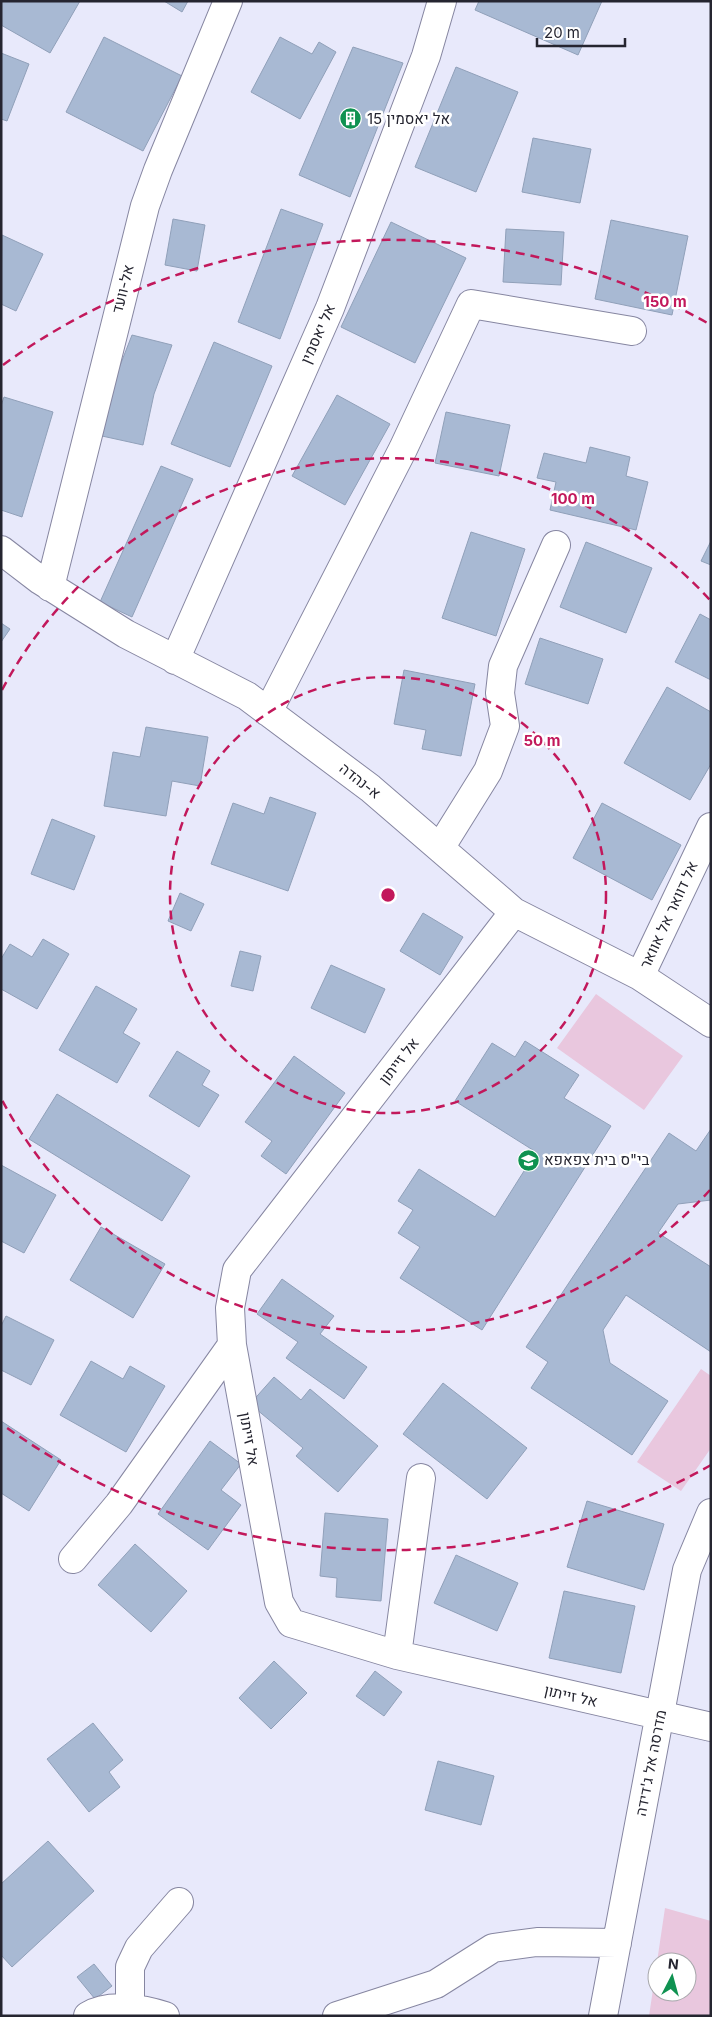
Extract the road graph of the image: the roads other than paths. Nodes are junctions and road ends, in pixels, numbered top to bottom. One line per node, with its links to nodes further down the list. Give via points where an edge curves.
1 (228, 1): 6 (street, אל-וועד, via 145,206)
2 (442, 1): 7 (street, אל יאסמין, via 426,56 330,308)
3 (632, 331): 8 (street, via 471,304 403,449)
4 (556, 545): 10 (street, via 502,666 500,693 505,726 488,771)
5 (1, 550): 6 (street, א-נהדה)
6 (50, 587): 7 (street, א-נהדה)
7 (175, 660): 8 (street, א-נהדה, via 247,696)
8 (268, 712): 10 (street, א-נהדה, via 370,788)
9 (711, 827): 12 (street, אל דוואר אל אוואר)
10 (440, 848): 11 (street, א-נהדה)
11 (514, 912): 12 (street, א-נהדה); 14 (street, אל זייתון, via 237,1270 230,1308)
12 (640, 976): 13 (street, א-נהדה)
13 (711, 1023)
14 (232, 1345): 17 (street, via 119,1504); 18 (street, אל זייתון, via 279,1602 291,1623)
15 (421, 1478): 18 (street)
16 (711, 1513): 19 (street, מדרסה אל ג'דידה, via 687,1570)
17 (73, 1559)
18 (396, 1655): 19 (street, אל זייתון)
19 (660, 1716): 20 (street, אל זייתון); 22 (street, מדרסה אל ג'דידה)
20 (711, 1727)
21 (179, 1902): 23 (street, via 139,1948 130,1968)
22 (617, 1943): 26 (street, via 536,1942 493,1948 436,1984); 27 (street, מדרסה אל ג'דידה)
23 (130, 2010): 24 (street, via 115,2008); 25 (street)
24 (88, 2016)
25 (165, 2016)
26 (336, 2016)
27 (603, 2016)

